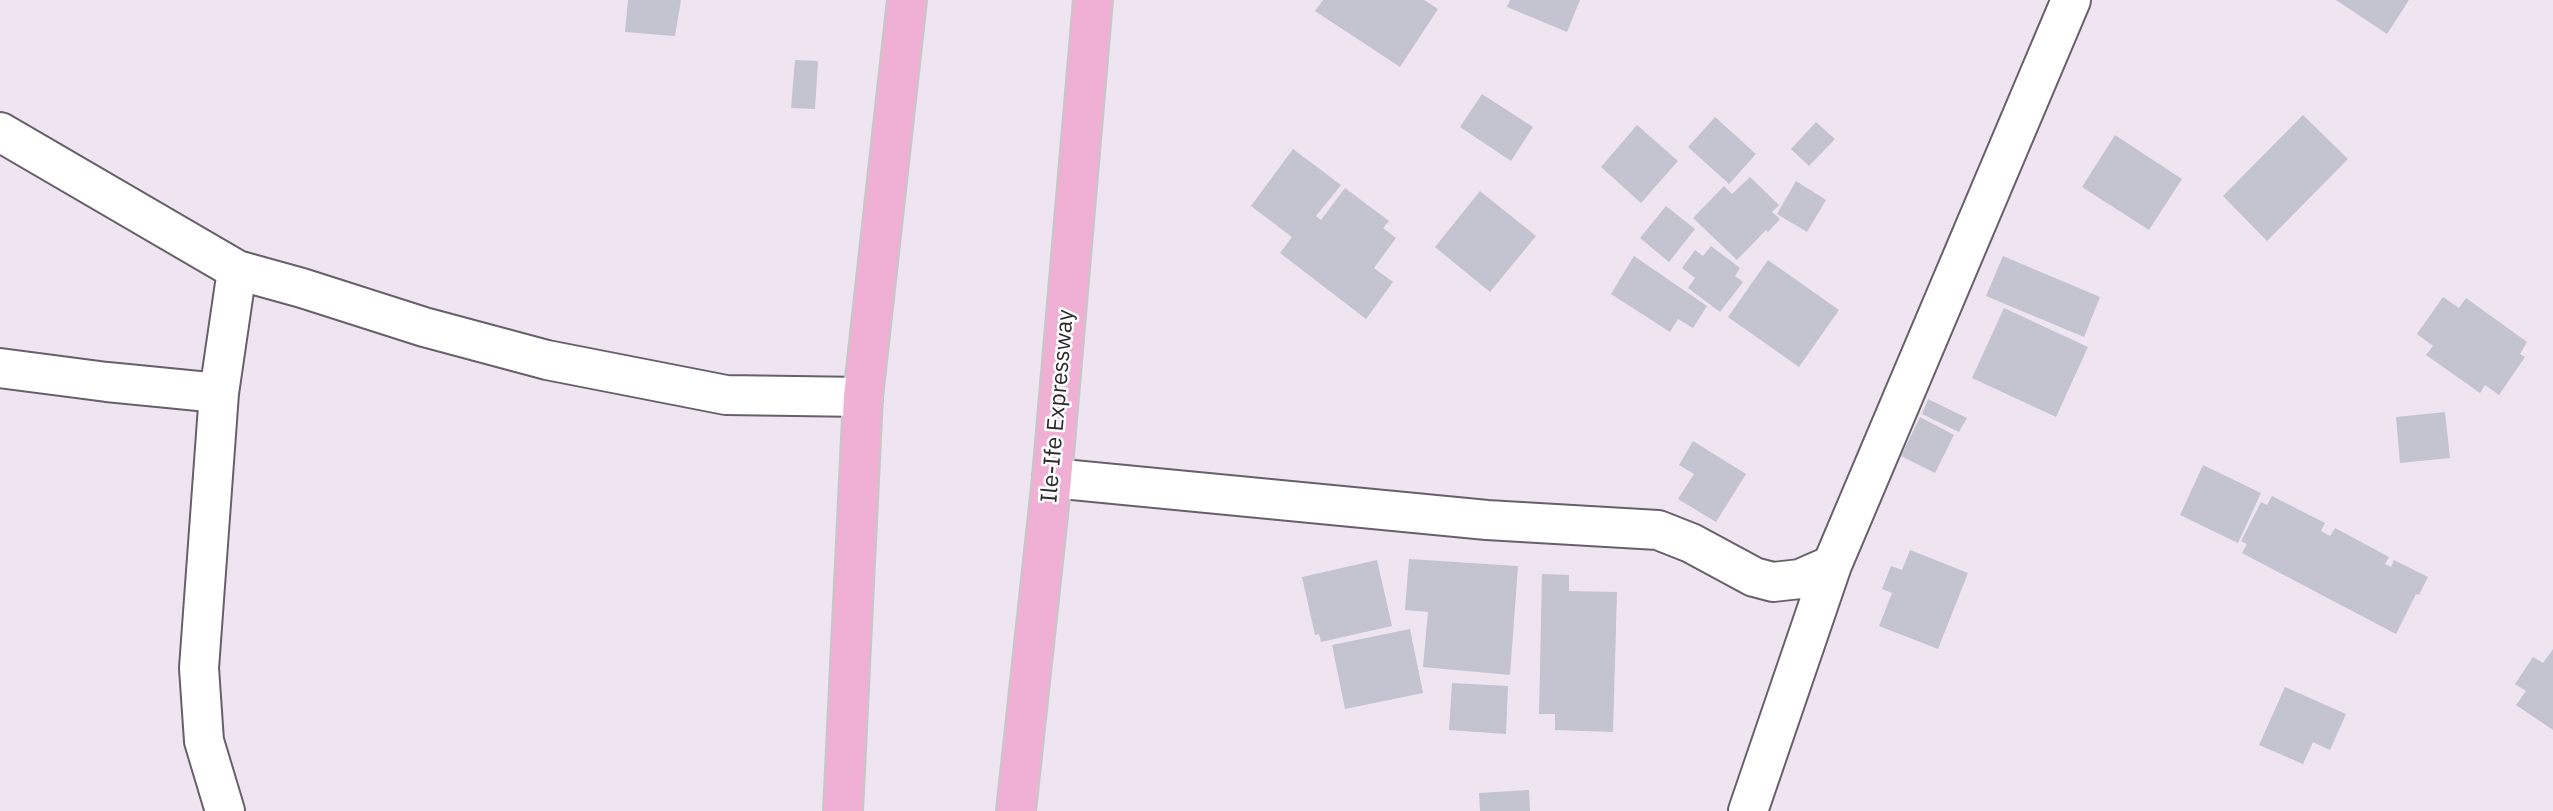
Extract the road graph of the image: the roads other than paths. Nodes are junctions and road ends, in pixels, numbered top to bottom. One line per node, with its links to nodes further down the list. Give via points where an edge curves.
1 (908, 0): 8 (main road)
2 (1093, 0): 9 (main road, Ile-Ife Expressway)
3 (2071, 0): 10 (street)
4 (0, 132): 5 (street)
5 (237, 270): 7 (street); 8 (street, via 547,360 726,395)
6 (0, 368): 7 (street)
7 (219, 393): 11 (street, via 199,668 204,741)
8 (863, 397): 12 (main road)
9 (1052, 478): 10 (street, via 1487,520 1658,530 1773,582 1800,579); 13 (main road, Ile-Ife Expressway)
10 (1832, 565): 14 (street)
11 (225, 811)
12 (843, 811)
13 (1016, 811)
14 (1748, 811)

